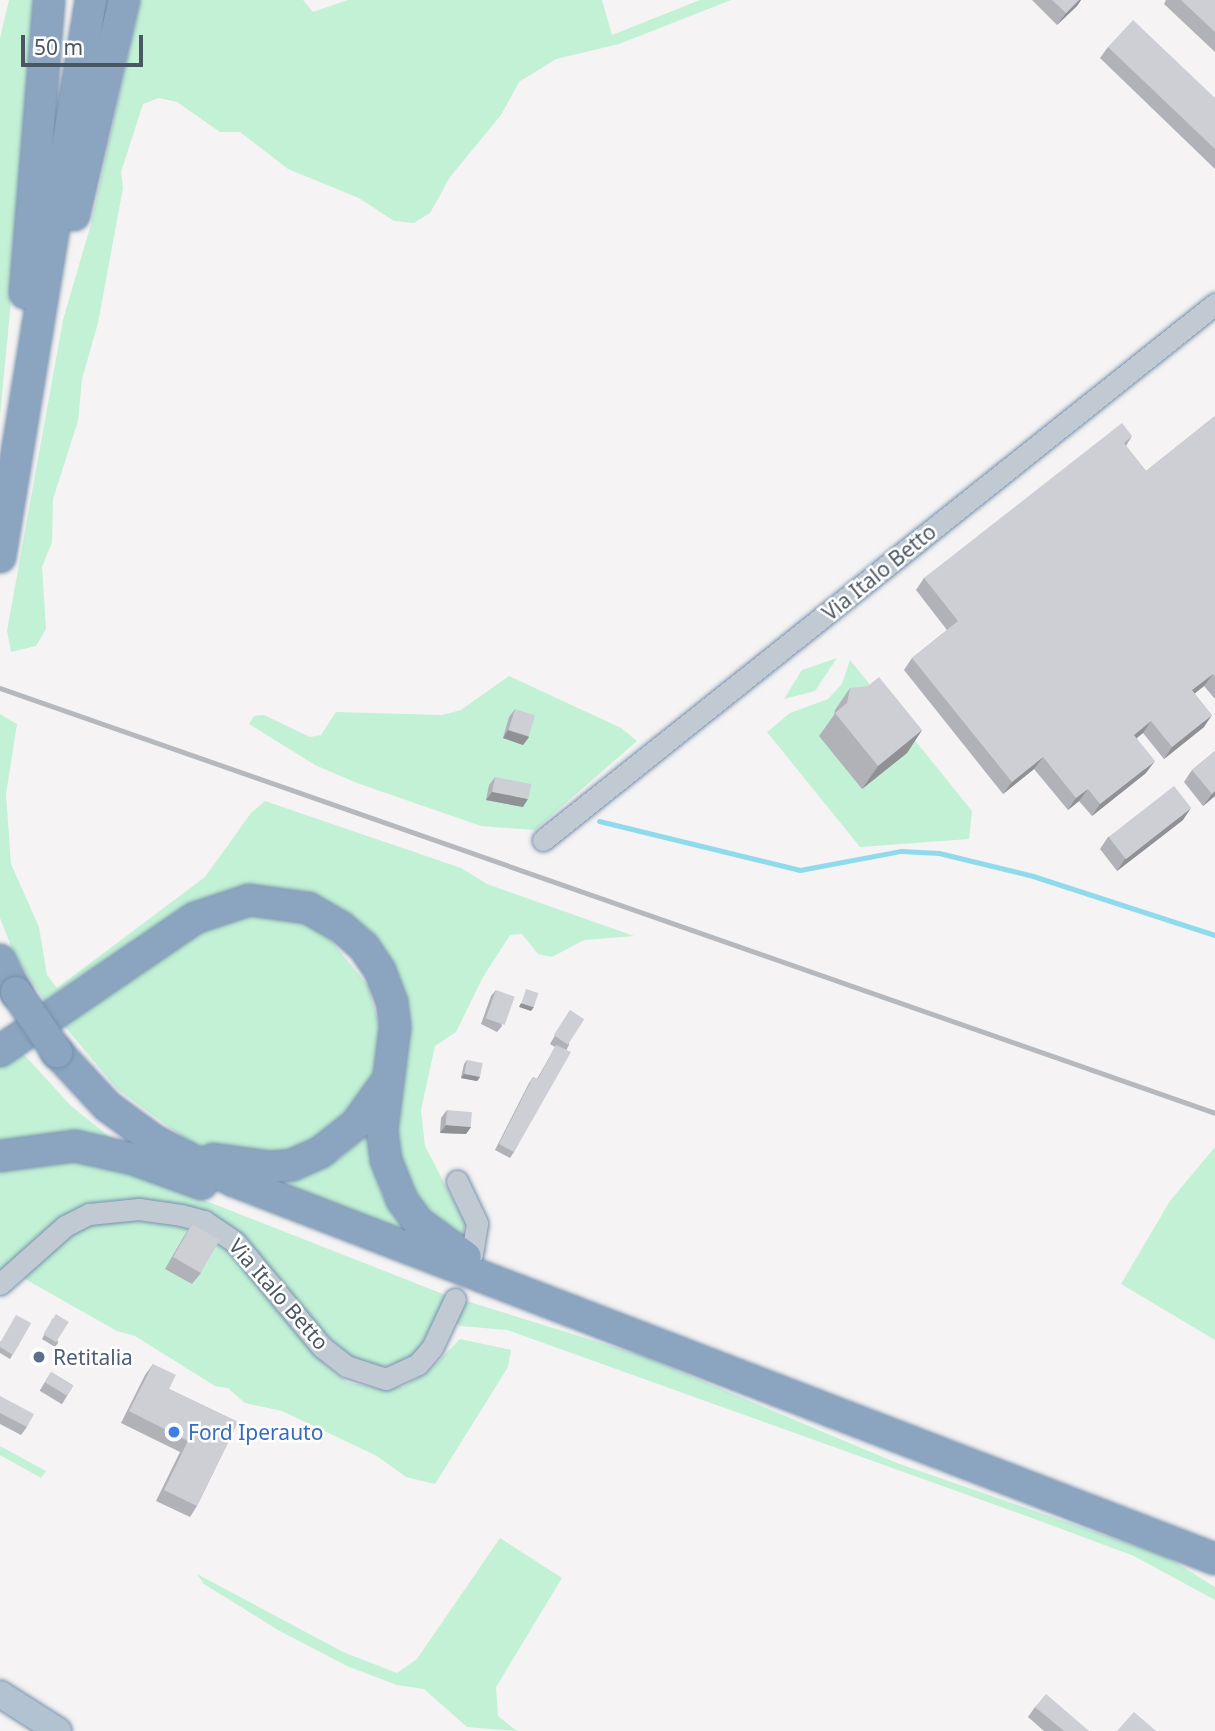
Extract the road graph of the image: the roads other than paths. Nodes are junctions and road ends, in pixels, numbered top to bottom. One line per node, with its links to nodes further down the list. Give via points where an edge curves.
1 (49, 0): 5 (highway, via 24,306)
2 (91, 0): 5 (highway)
3 (124, 0): 5 (highway, via 55,299)
4 (1215, 304): 7 (street, Via Italo Betto)
5 (38, 324): 6 (highway)
6 (0, 557)
7 (542, 840)
8 (0, 960): 11 (highway, bridge, via 57,1052)
9 (0, 1051): 10 (highway, via 195,918 228,904 279,901 308,908 341,927 364,947 380,971 392,1002 395,1028)
10 (389, 1076): 11 (highway, via 340,1140 292,1165 270,1167 214,1159 131,1112); 17 (highway, via 382,1131 386,1160 402,1200 434,1237 460,1254 508,1273)
11 (107, 1106): 14 (highway, via 183,1157)
12 (0, 1157): 14 (highway, via 75,1146 133,1159 249,1201)
13 (457, 1181): 15 (street, via 478,1230)
14 (278, 1198): 17 (highway)
15 (472, 1254)
16 (0, 1284): 18 (street, Via Italo Betto, via 65,1226 89,1214 139,1209 181,1215 204,1221 235,1241 322,1347 345,1366 386,1379 418,1364 432,1348)
17 (524, 1292): 19 (highway)
18 (455, 1299)
19 (1215, 1559)
20 (0, 1694): 21 (main road)
21 (58, 1731)

